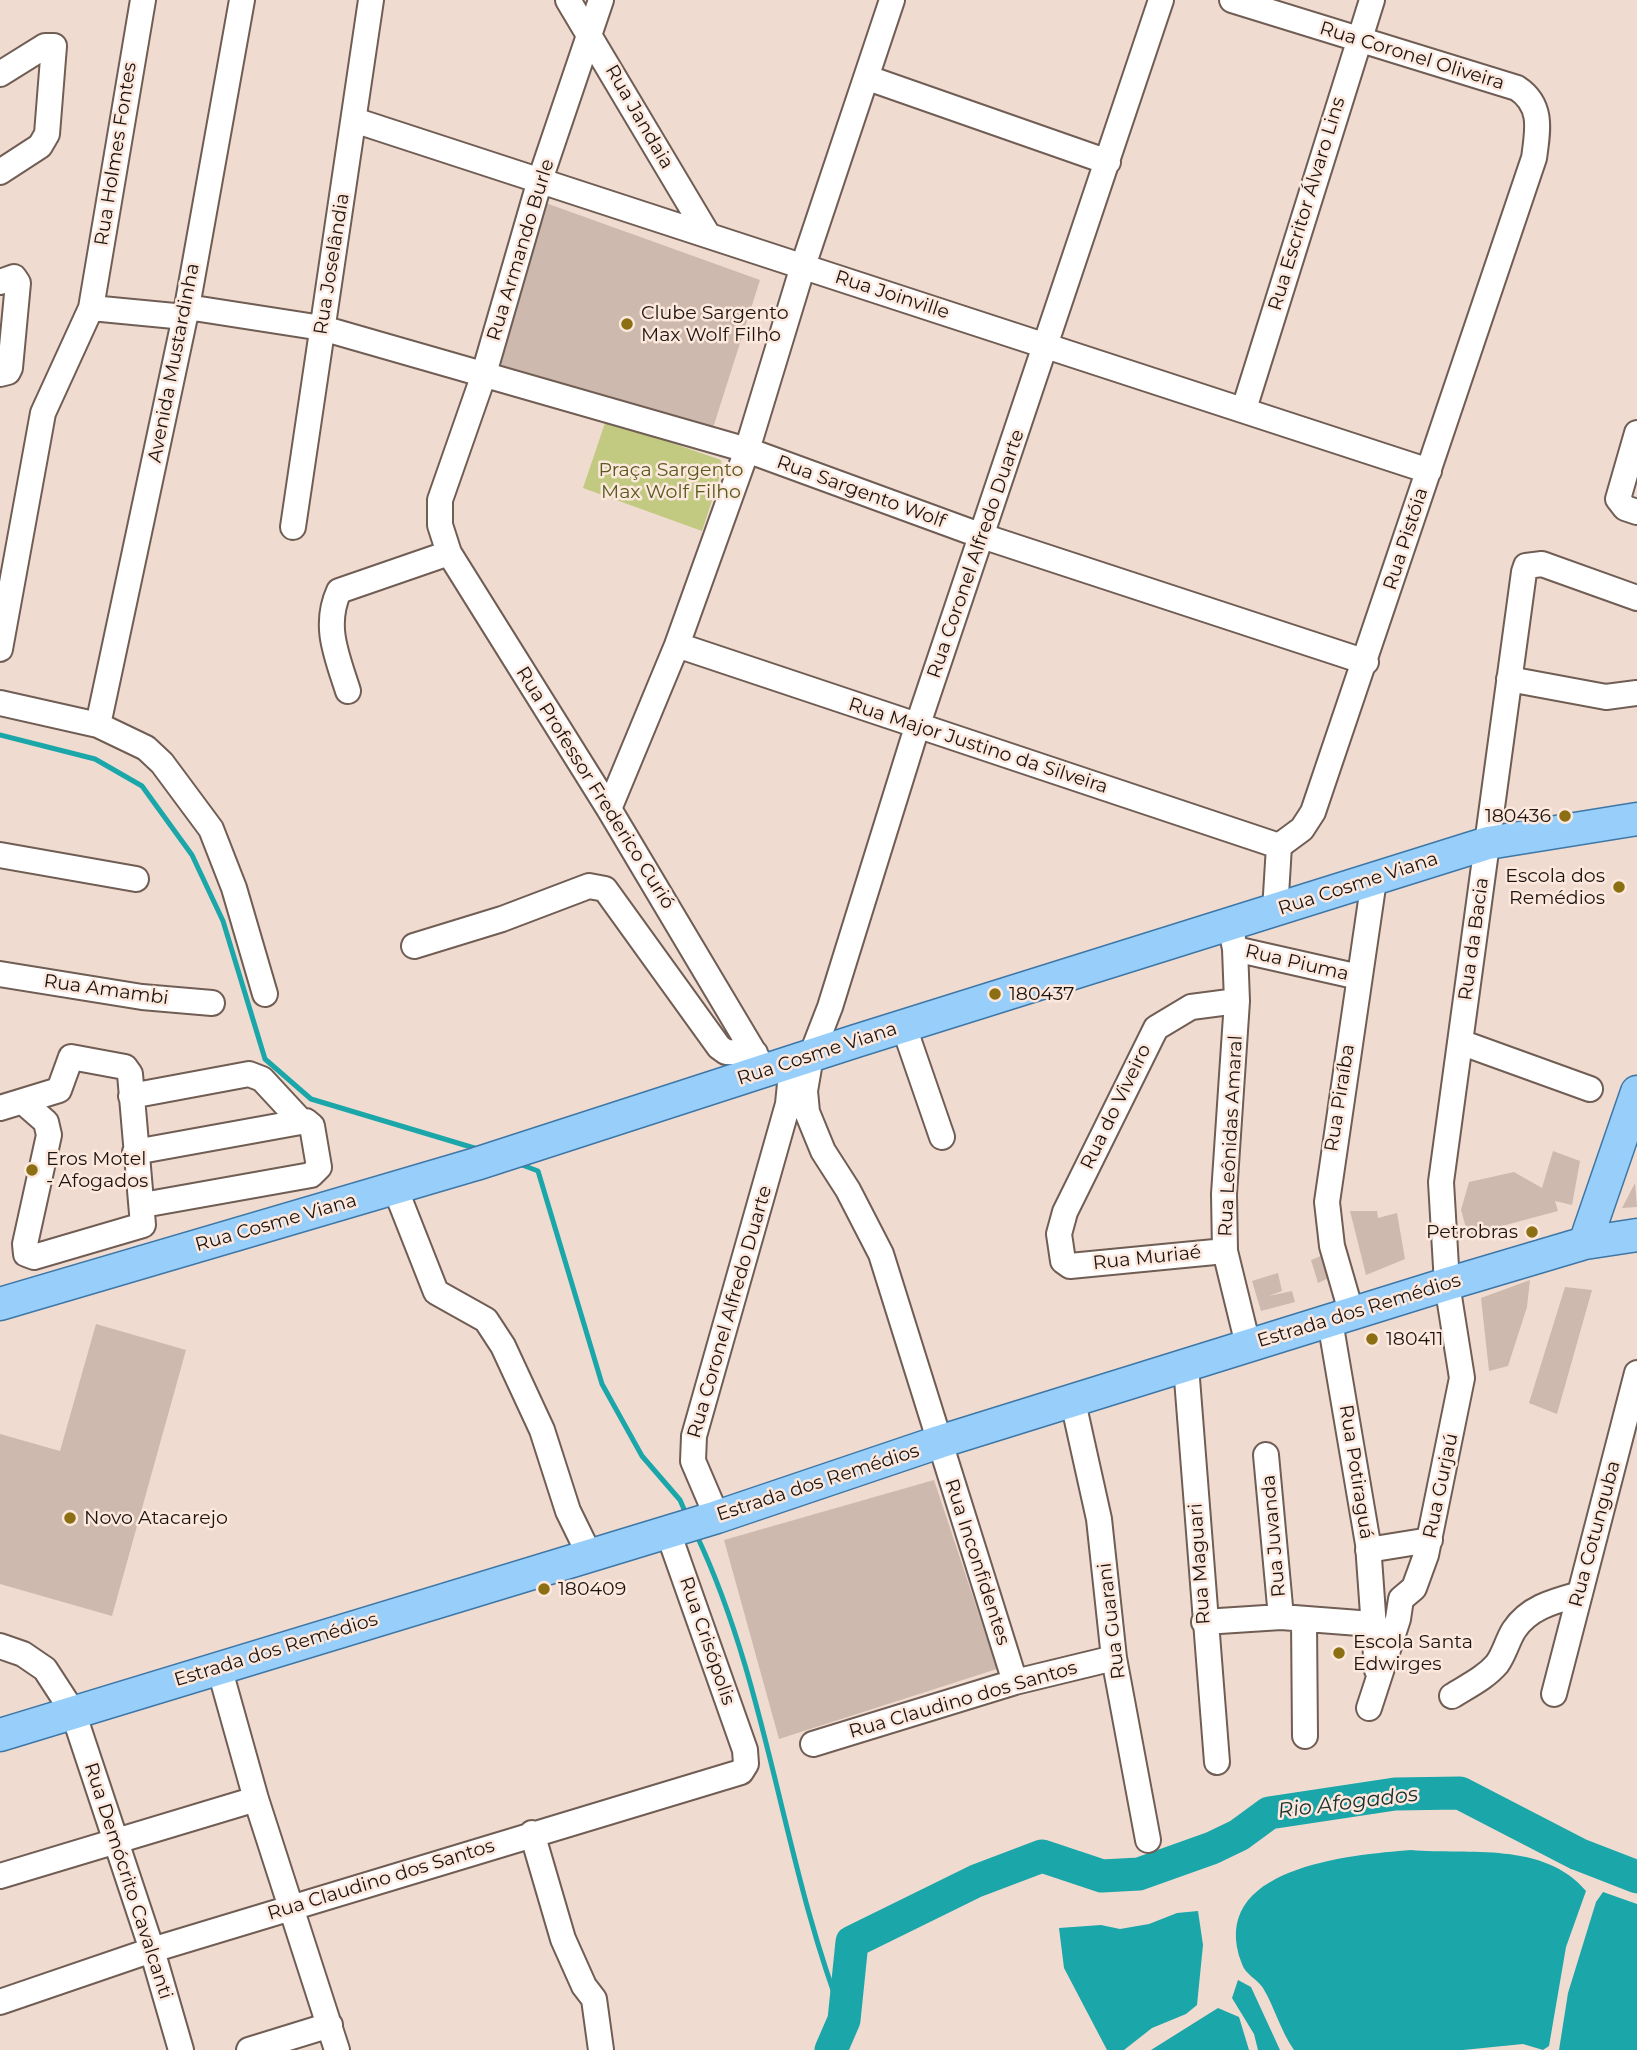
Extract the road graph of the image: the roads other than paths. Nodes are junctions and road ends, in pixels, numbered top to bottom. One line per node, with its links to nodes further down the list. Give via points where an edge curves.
1 (143, 0): 22 (street, Rua Holmes Fontes)
2 (242, 0): 23 (street, Avenida Mustardinha)
3 (370, 0): 14 (street, Rua Joselândia)
4 (568, 0): 10 (street, Rua Jandaia)
5 (601, 0): 10 (street, Rua Armando Burle)
6 (892, 0): 13 (street)
7 (1161, 0): 16 (street, Rua Coronel Alfredo Duarte)
8 (1232, 0): 11 (street, Rua Coronel Oliveira)
9 (1372, 0): 11 (street, Rua Escritor Álvaro Lins)
10 (590, 34): 18 (street, Rua Armando Burle); 19 (street, Rua Jandaia)
11 (1358, 40): 15 (street, Rua Coronel Oliveira, via 1526,94 1537,116); 28 (street, Rua Escritor Álvaro Lins)
12 (0, 74): 17 (street, via 45,46 54,46 47,134 40,146)
13 (868, 78): 16 (street); 20 (street)
14 (354, 120): 18 (street, Rua Joinville); 24 (street, Rua Joselândia)
15 (1534, 158): 32 (street, Rua Pistóia)
16 (1108, 162): 25 (street, Rua Coronel Alfredo Duarte)
17 (0, 173)
18 (540, 180): 19 (street, Rua Joinville); 27 (street, Rua Armando Burle)
19 (708, 235): 20 (street, Rua Joinville)
20 (803, 266): 25 (street, Rua Joinville); 30 (street)
21 (0, 282): 26 (street, via 14,277 18,283 10,368)
22 (91, 308): 23 (street, Rua Sargento Wolf); 40 (street, Rua Holmes Fontes, via 43,413)
23 (186, 312): 24 (street, Rua Sargento Wolf); 46 (street, Avenida Mustardinha)
24 (322, 328): 27 (street, Rua Sargento Wolf); 35 (street, Rua Joselândia)
25 (1046, 345): 28 (street, Rua Joinville); 36 (street, Rua Coronel Alfredo Duarte)
26 (0, 374)
27 (484, 377): 30 (street, Rua Sargento Wolf); 33 (street, Rua Armando Burle)
28 (1244, 409): 32 (street, Rua Joinville)
29 (1637, 433): 31 (street)
30 (747, 450): 36 (street, Rua Sargento Wolf); 39 (street)
31 (1632, 468): 34 (street, via 1618,499)
32 (1429, 471): 41 (street, Rua Pistóia)
33 (440, 500): 37 (street, Rua Professor Frederico Curió, via 440,525)
34 (1637, 512)
35 (293, 527)
36 (982, 536): 41 (street, Rua Sargento Wolf); 47 (street, Rua Coronel Alfredo Duarte)
37 (449, 553): 43 (street, via 339,591 332,606 330,631); 48 (street, Rua Professor Frederico Curió)
38 (1637, 597): 42 (street, Rua da Bacia, via 1569,571 1535,564 1525,569)
39 (677, 645): 47 (street, Rua Major Justino da Silveira); 48 (street)
40 (0, 649)
41 (1366, 662): 51 (street, Rua Pistóia, via 1313,812 1302,829)
42 (1508, 679): 44 (street, via 1606,697); 50 (street, Rua da Bacia)
43 (348, 691)
44 (1637, 693)
45 (0, 703): 46 (street)
46 (98, 725): 60 (street, via 146,748 211,828 234,887)
47 (917, 727): 51 (street, Rua Major Justino da Silveira); 65 (street, Rua Coronel Alfredo Duarte, via 830,1007)
48 (609, 809): 65 (street, Rua Professor Frederico Curió)
49 (1637, 819): 50 (main road, Rua Cosme Viana)
50 (1488, 843): 54 (main road, Rua Cosme Viana); 64 (street, Rua da Bacia)
51 (1279, 846): 55 (street)
52 (0, 855): 53 (street)
53 (136, 879)
54 (1374, 880): 55 (main road, Rua Cosme Viana); 59 (street, Rua Piraíba)
55 (1275, 911): 56 (main road, Rua Cosme Viana)
56 (1233, 937): 59 (street, Rua Piuma); 61 (street, Rua Leônidas Amaral); 63 (main road, Rua Cosme Viana)
57 (414, 946): 65 (street, via 598,886 605,889 719,1047)
58 (0, 974): 62 (street, Rua Amambi, via 142,997)
59 (1359, 977): 82 (street, Rua Piraíba, via 1327,1202)
60 (265, 994)
61 (1237, 1001): 78 (street, Rua Leônidas Amaral, via 1224,1194); 79 (street, Rua do Viveiro, via 1191,1007 1156,1028 1060,1224 1063,1261)
62 (212, 1003)
63 (904, 1027): 65 (main road, Rua Cosme Viana); 72 (street)
64 (1460, 1042): 66 (street); 80 (street, Rua da Bacia, via 1441,1182)
65 (781, 1061): 70 (street, Rua Coronel Alfredo Duarte, via 805,1091); 74 (main road, Rua Cosme Viana, via 516,1152)
66 (1590, 1090)
67 (1637, 1092): 77 (main road)
68 (131, 1096): 69 (street, via 125,1067 75,1056 59,1090); 71 (street, via 249,1074 261,1079); 73 (street)
69 (11, 1105): 75 (street, via 46,1122 49,1135 25,1244 29,1257 143,1224)
70 (798, 1108): 87 (street, via 881,1254); 89 (street, Rua Coronel Alfredo Duarte, via 694,1436 693,1461)
71 (300, 1120): 73 (street); 75 (street, via 312,1126 319,1167 311,1175)
72 (942, 1137)
73 (135, 1152): 75 (street)
74 (395, 1188): 81 (main road, Rua Cosme Viana); 93 (street, via 436,1292 486,1320 503,1346 542,1430 568,1511)
75 (143, 1205)
76 (1637, 1235): 77 (main road, Estrada dos Remédios)
77 (1585, 1243): 80 (main road, Estrada dos Remédios)
78 (1225, 1251): 79 (street, Rua Muriaé); 83 (street, Rua Leônidas Amaral)
79 (1070, 1266)
80 (1447, 1284): 82 (main road, Estrada dos Remédios); 91 (street, Rua Gurjaú, via 1462,1378)
81 (0, 1304)
82 (1341, 1318): 83 (main road, Estrada dos Remédios); 92 (street, Rua Potiraguá)
83 (1248, 1345): 84 (main road, Estrada dos Remédios)
84 (1186, 1366): 86 (main road, Estrada dos Remédios); 96 (street, Rua Maguari)
85 (1637, 1373): 94 (street, Rua Cotunguba)
86 (1073, 1402): 87 (main road, Estrada dos Remédios); 99 (street, Rua Guarani, via 1099,1519)
87 (939, 1442): 89 (main road, Estrada dos Remédios); 102 (street, Rua Inconfidentes)
88 (1266, 1455): 95 (street, Rua Juvanda)
89 (710, 1519): 90 (main road, Estrada dos Remédios)
90 (670, 1531): 93 (main road, Estrada dos Remédios); 110 (street, Rua Crisópolis)
91 (1430, 1540): 92 (street); 101 (street, Rua Gurjaú, via 1414,1588 1401,1599)
92 (1368, 1550): 97 (street, Rua Potiraguá)
93 (590, 1556): 100 (main road, Estrada dos Remédios)
94 (1580, 1594): 103 (street, Rua Cotunguba); 104 (street, via 1546,1604 1527,1616 1513,1630 1496,1665)
95 (1293, 1619): 96 (street); 97 (street); 108 (street, Rua Juvanda)
96 (1204, 1622): 111 (street, Rua Maguari)
97 (1372, 1624): 101 (street, Rua Gurjaú)
98 (0, 1646): 106 (street, Rua Demócrito Cavalcanti, via 45,1669)
99 (1114, 1658): 102 (street, Rua Claudino dos Santos); 114 (street, Rua Guarani)
100 (219, 1667): 106 (main road, Estrada dos Remédios); 112 (street)
101 (1378, 1677): 105 (street, Rua Gurjaú)
102 (1015, 1682): 109 (street, Rua Claudino dos Santos)
103 (1553, 1694)
104 (1452, 1696)
105 (1369, 1708)
106 (73, 1712): 107 (main road, Estrada dos Remédios); 115 (street, Rua Demócrito Cavalcanti)
107 (0, 1735)
108 (1305, 1736)
109 (813, 1744)
110 (745, 1750): 113 (street, Rua Claudino dos Santos, via 741,1772)
111 (1217, 1762)
112 (256, 1799): 115 (street); 117 (street)
113 (532, 1833): 117 (street, Rua Claudino dos Santos); 124 (street, via 563,1939 594,1998)
114 (1149, 1840)
115 (116, 1841): 116 (street); 118 (street, Rua Demócrito Cavalcanti)
116 (0, 1876)
117 (292, 1908): 118 (street, Rua Claudino dos Santos); 120 (street)
118 (152, 1950): 119 (street, Rua Claudino dos Santos); 121 (street, Rua Demócrito Cavalcanti)
119 (0, 2002)
120 (330, 2025): 122 (street); 123 (street)
121 (181, 2050)
122 (249, 2050)
123 (337, 2050)
124 (601, 2050)

